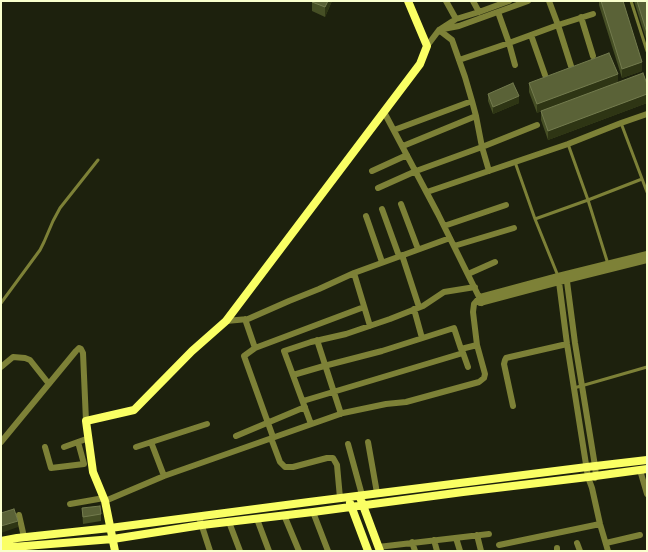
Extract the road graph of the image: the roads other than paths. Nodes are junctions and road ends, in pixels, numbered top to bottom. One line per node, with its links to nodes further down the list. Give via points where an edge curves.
1 (408, 1): 17 (main road)
2 (446, 1): 12 (street)
3 (473, 1): 8 (street)
4 (506, 1): 8 (street)
5 (528, 1): 9 (street)
6 (549, 1): 13 (street)
7 (631, 1): 18 (lane)
8 (479, 12): 12 (street)
9 (498, 12): 14 (street, via 459,26); 16 (street)
10 (593, 14): 11 (street)
11 (581, 17): 13 (street); 19 (street)
12 (456, 19): 14 (street)
13 (558, 25): 15 (street); 22 (street)
14 (439, 30): 17 (street); 20 (street, via 452,40)
15 (531, 35): 16 (street); 23 (street)
16 (509, 43): 20 (street); 21 (street)
17 (427, 46): 25 (main road, via 420,64)
18 (647, 50)
19 (594, 56)
20 (459, 60): 24 (street)
21 (516, 64)
22 (571, 66)
23 (545, 75)
24 (472, 101): 27 (street); 30 (street)
25 (384, 112): 30 (street); 71 (main road)
26 (647, 114): 28 (street)
27 (476, 116): 32 (street); 33 (street)
28 (621, 123): 31 (street); 40 (lane)
29 (537, 125): 33 (street)
30 (394, 130): 32 (street)
31 (568, 144): 36 (street); 44 (lane)
32 (402, 146): 34 (street)
33 (482, 147): 38 (street); 39 (street)
34 (407, 155): 37 (street); 38 (street)
35 (98, 160): 67 (lane, via 60,208 40,250)
36 (515, 162): 39 (street); 49 (lane)
37 (372, 171)
38 (416, 171): 41 (street); 42 (street)
39 (489, 171): 42 (street)
40 (642, 179): 43 (lane); 44 (lane)
41 (378, 188)
42 (427, 192): 50 (street)
43 (647, 192)
44 (588, 200): 49 (lane); 60 (lane)
45 (401, 204): 54 (street)
46 (506, 205): 50 (street)
47 (382, 210): 56 (street)
48 (366, 216): 58 (street)
49 (535, 219): 64 (lane)
50 (444, 226): 52 (street)
51 (514, 228): 53 (street)
52 (450, 238): 53 (street); 54 (street)
53 (454, 246): 62 (street)
54 (418, 249): 56 (street)
55 (647, 254): 60 (street)
56 (401, 256): 58 (street); 69 (street)
57 (647, 260): 60 (street)
58 (382, 262): 61 (street)
59 (495, 262): 62 (street)
60 (609, 267): 63 (street)
61 (354, 273): 68 (street); 70 (street)
62 (468, 274): 65 (street)
63 (567, 277): 64 (street); 85 (street)
64 (558, 279): 66 (street); 75 (street)
65 (475, 287): 66 (street); 69 (street, via 444,292)
66 (481, 300): 76 (street, via 474,304 473,319)
67 (1, 303)
68 (364, 307): 72 (street); 77 (street)
69 (417, 308): 72 (street); 73 (street)
70 (245, 319): 71 (street); 77 (street)
71 (226, 321): 91 (main road, via 134,410)
72 (370, 326): 74 (street)
73 (422, 338): 78 (street, via 454,328); 79 (street)
74 (317, 340): 79 (street); 83 (street, via 284,351)
75 (567, 344): 86 (street); 89 (street, via 504,360)
76 (477, 345): 78 (street); 90 (street, via 484,374 484,378 479,382 406,402)
77 (256, 348): 92 (street, via 244,356)
78 (462, 351): 81 (street); 87 (street)
79 (325, 366): 83 (street); 87 (street)
80 (1, 367): 84 (street, via 13,357 25,358 30,360)
81 (468, 367)
82 (647, 367): 85 (lane)
83 (293, 375): 88 (street)
84 (49, 384): 91 (street, via 76,351 81,349 84,353); 98 (street)
85 (582, 386): 86 (lane); 107 (street)
86 (574, 388): 107 (street)
87 (333, 392): 88 (street); 90 (street)
88 (304, 404): 92 (street); 94 (street)
89 (513, 406)
90 (340, 414): 94 (street)
91 (86, 421): 97 (main road)
92 (268, 423): 95 (street); 96 (street)
93 (207, 424): 100 (street)
94 (311, 424): 96 (street)
95 (236, 436)
96 (272, 437): 109 (street); 114 (street, via 280,462 285,468 333,458)
97 (89, 438): 99 (street); 115 (main road, via 93,472)
98 (1, 442)
99 (78, 442): 103 (street, via 84,464 51,468); 104 (street)
100 (151, 442): 105 (street); 109 (street)
101 (368, 442): 111 (street)
102 (348, 444): 113 (street)
103 (45, 447)
104 (64, 447)
105 (136, 447)
106 (647, 460): 107 (main road)
107 (590, 466): 110 (street); 111 (main road)
108 (643, 470): 110 (main road); 112 (street)
109 (164, 476): 115 (street)
110 (592, 477): 117 (main road); 125 (street)
111 (377, 493): 113 (main road)
112 (647, 494)
113 (361, 495): 114 (main road); 117 (main road)
114 (344, 497): 118 (main road); 122 (main road)
115 (105, 499): 116 (street); 127 (main road)
116 (70, 504)
117 (363, 505): 118 (main road); 141 (main road)
118 (351, 507): 119 (main road); 148 (main road)
119 (313, 512): 120 (main road); 147 (street)
120 (284, 515): 123 (main road); 146 (street)
121 (19, 516): 138 (street)
122 (199, 517): 126 (street); 127 (main road)
123 (257, 518): 124 (main road); 145 (street)
124 (229, 522): 126 (main road); 144 (street)
125 (600, 524): 137 (street); 139 (street)
126 (202, 525): 132 (main road); 143 (street)
127 (110, 528): 132 (main road); 138 (main road)
128 (489, 534): 129 (street)
129 (477, 535): 131 (street); 152 (street)
130 (640, 535): 137 (street)
131 (456, 538): 133 (street); 151 (street)
132 (113, 539): 138 (main road); 142 (main road)
133 (434, 540): 135 (street); 150 (street)
134 (1, 541): 138 (main road)
135 (412, 542): 141 (street); 149 (street)
136 (577, 543): 153 (street)
137 (606, 543): 154 (street)
138 (26, 545): 140 (main road)
139 (499, 545)
140 (1, 549)
141 (379, 549)
142 (115, 551)
143 (210, 551)
144 (240, 551)
145 (270, 551)
146 (299, 551)
147 (328, 551)
148 (368, 551)
149 (415, 551)
150 (437, 551)
151 (460, 551)
152 (481, 551)
153 (580, 551)
154 (608, 551)

